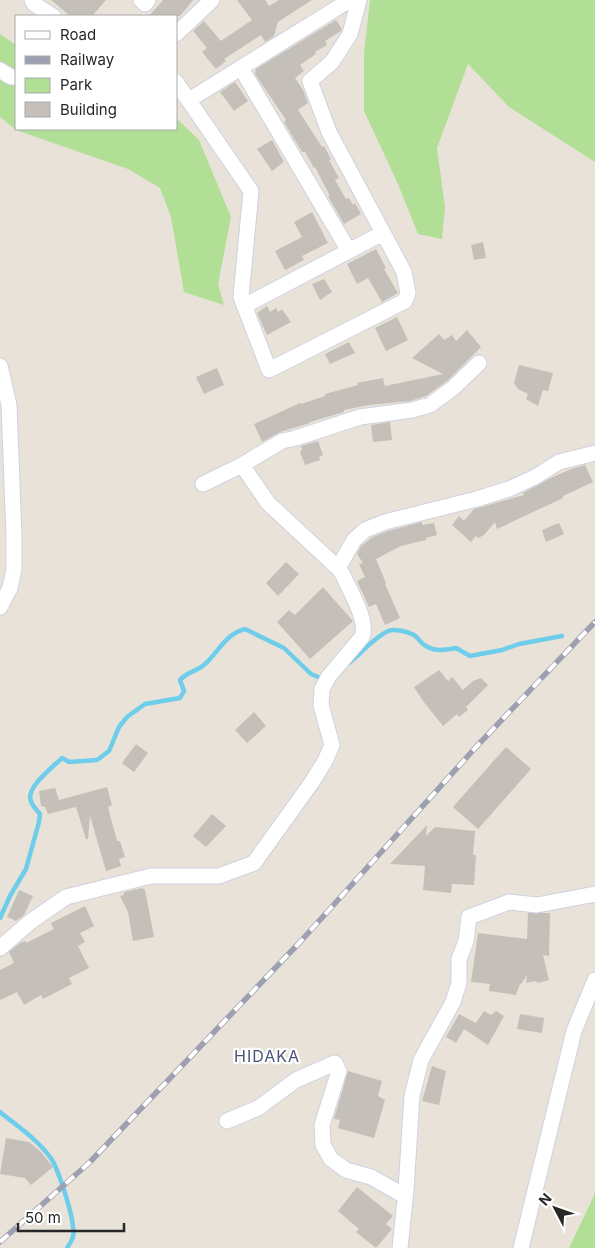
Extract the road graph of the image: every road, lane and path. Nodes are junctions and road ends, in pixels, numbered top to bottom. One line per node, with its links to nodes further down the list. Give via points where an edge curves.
1 (32, 0): 7 (street)
2 (141, 0): 3 (street, via 144,4)
3 (148, 0)
4 (212, 0): 8 (street)
5 (350, 0): 9 (street)
6 (360, 0): 14 (street, via 350,34 332,62 310,81 329,132)
7 (51, 15)
8 (178, 32)
9 (241, 68): 13 (street); 15 (street)
10 (0, 70): 11 (street)
11 (15, 77)
12 (178, 85): 13 (street)
13 (189, 100): 16 (street, via 252,191 241,297)
14 (383, 233): 15 (street); 16 (street, via 404,272 408,293 405,301 269,370)
15 (349, 251): 16 (street)
16 (244, 306)
17 (478, 363): 20 (street, via 448,393 430,405 360,417 282,440)
18 (0, 366): 23 (street, via 9,405 14,536 14,569 10,588)
19 (595, 453): 22 (street, via 559,462 509,489 364,530 354,540)
20 (242, 465): 21 (street); 22 (street, via 268,503)
21 (203, 484)
22 (338, 568): 25 (street, via 360,613 364,632 325,682 321,705 332,745 312,782 254,863 219,876 151,876 66,897)
23 (0, 607)
24 (595, 894): 28 (street, via 537,905 508,902 469,917 453,1002 421,1060 412,1096)
25 (0, 948)
26 (595, 980): 30 (street, via 574,1031)
27 (227, 1121): 28 (street, via 258,1108 296,1080 336,1063 339,1071 322,1125 323,1145 331,1159 346,1170 371,1178)
28 (405, 1196): 29 (street)
29 (400, 1248)
30 (521, 1248)

